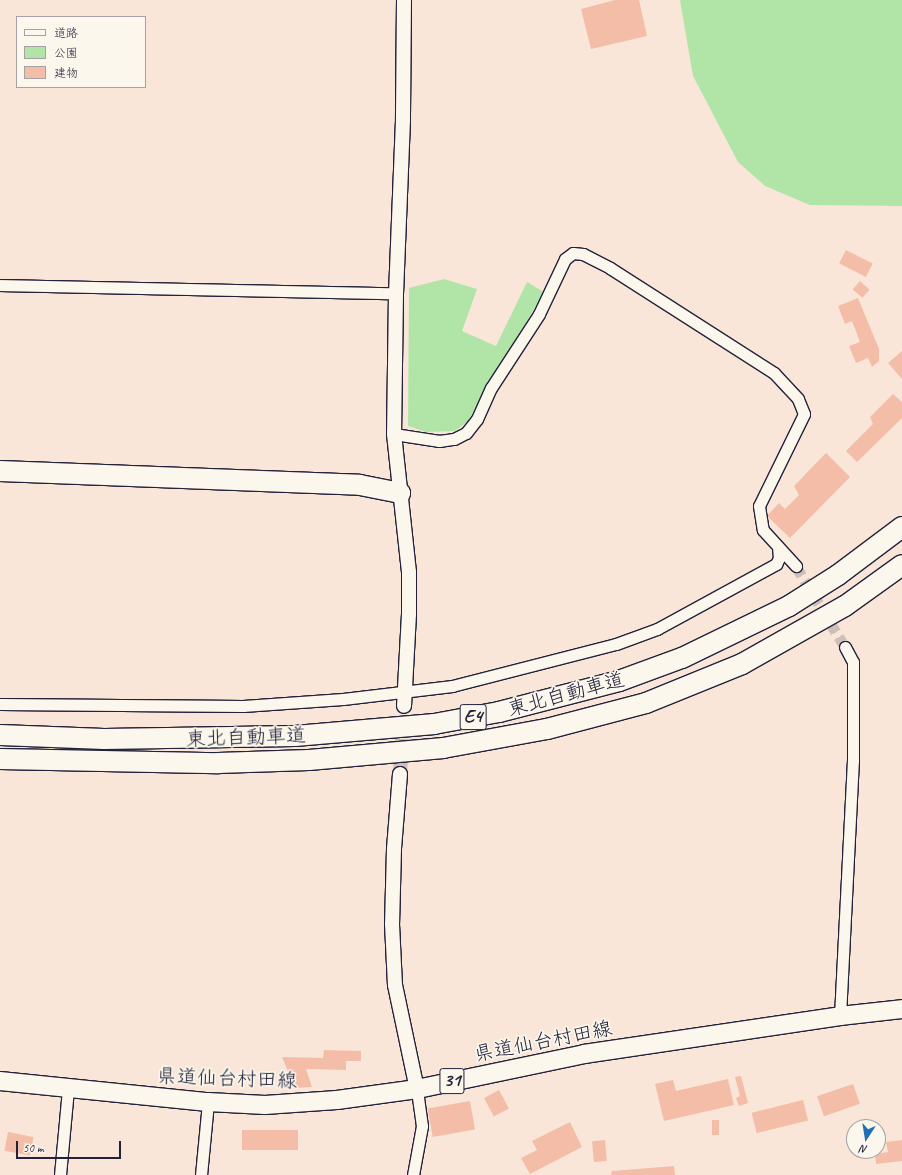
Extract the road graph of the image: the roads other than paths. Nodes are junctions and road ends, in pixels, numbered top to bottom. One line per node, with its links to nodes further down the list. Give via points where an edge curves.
1 (404, 0): 3 (street, via 403,120)
2 (0, 284): 3 (street)
3 (396, 293): 4 (street)
4 (394, 434): 7 (street); 9 (street, via 439,441 454,439 466,433 477,420 491,388 539,314 565,259 574,253 583,254 610,268 774,373 798,399 804,414 759,506 763,530)
5 (0, 471): 7 (highway, via 360,485)
6 (0, 480): 7 (highway, via 350,498)
7 (400, 493): 13 (street, via 409,586)
8 (902, 527): 15 (highway, 東北自動車道 / E4, via 789,606 682,658 619,681 499,712 426,724 295,736 126,739)
9 (778, 547): 11 (street); 13 (street, via 779,558 776,564 657,629 616,644)
10 (902, 565): 16 (highway, 東北自動車道 / E4, via 846,606 742,664 646,703 547,729 443,748 309,760 218,763)
11 (796, 566)
12 (845, 647): 19 (street, via 853,662 853,761)
13 (404, 699): 14 (street, via 243,706)
14 (0, 704)
15 (0, 735)
16 (0, 759)
17 (400, 774): 22 (street, via 394,849 392,931 395,985)
18 (902, 1009): 19 (main road, 県道仙台村田線 / 31)
19 (840, 1016): 22 (main road, 県道仙台村田線 / 31, via 584,1054)
20 (0, 1081): 21 (main road, 県道仙台村田線 / 31)
21 (68, 1088): 23 (main road, 県道仙台村田線 / 31); 24 (street)
22 (417, 1089): 23 (main road, 県道仙台村田線 / 31, via 337,1100 279,1104); 26 (street, via 422,1126)
23 (208, 1102): 25 (street)
24 (60, 1175)
25 (201, 1175)
26 (413, 1175)

